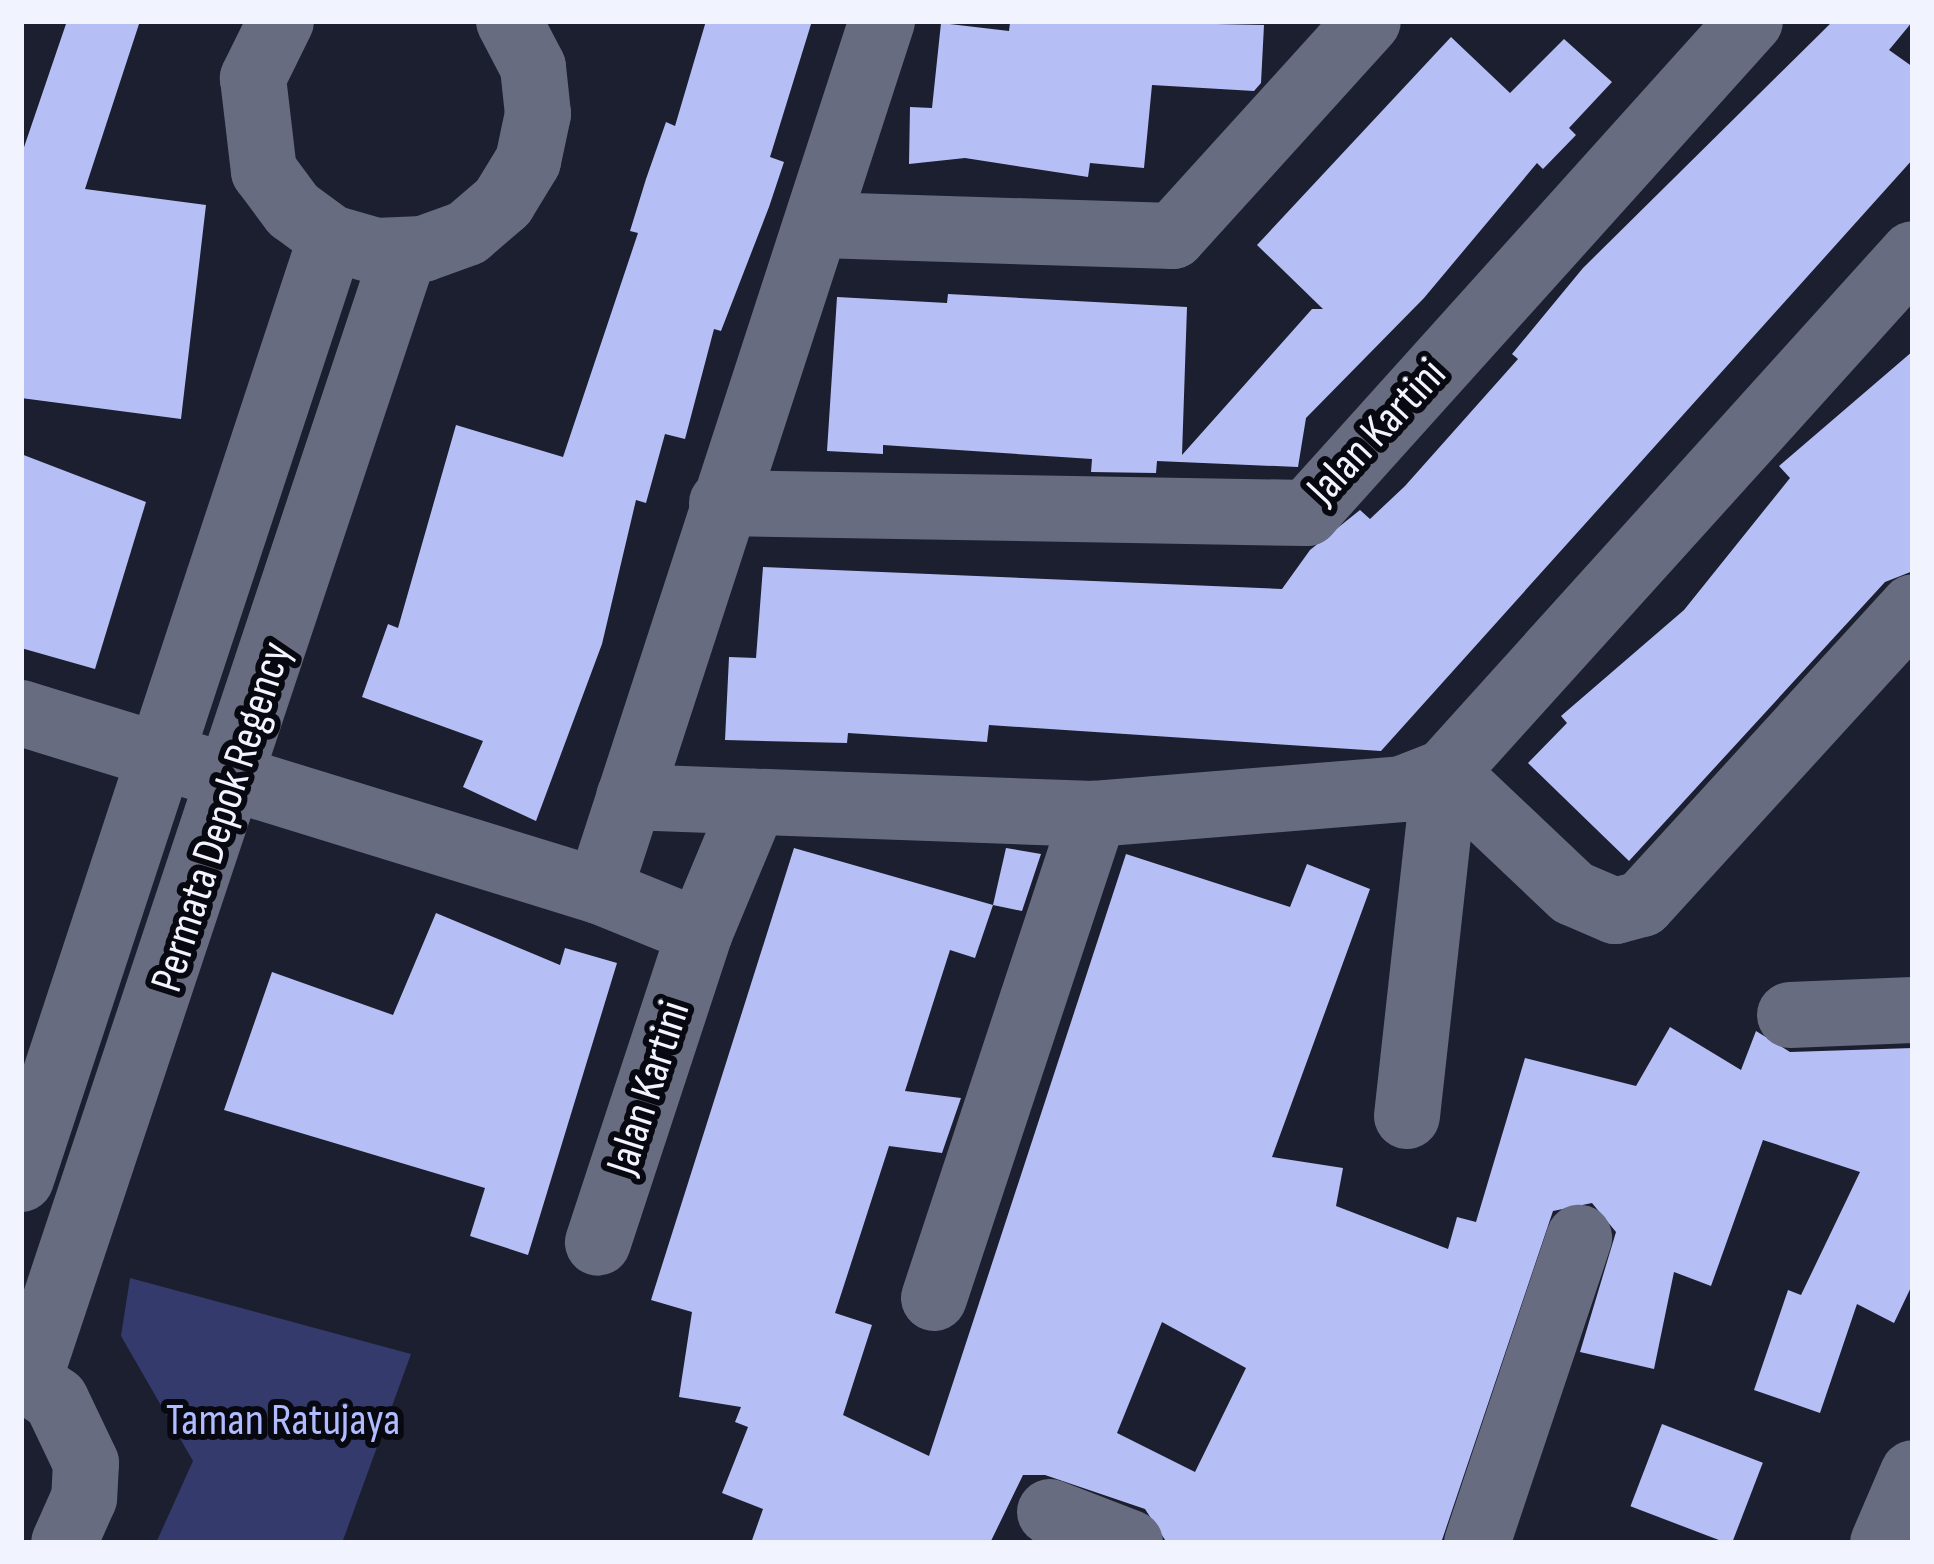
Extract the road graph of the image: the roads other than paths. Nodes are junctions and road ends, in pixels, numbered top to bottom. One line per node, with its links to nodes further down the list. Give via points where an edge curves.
1 (281, 21): 7 (street, via 253,77 251,125 264,171 292,210)
2 (509, 21): 8 (street, via 532,67 538,115 528,161 503,202 467,232)
3 (882, 21): 6 (street)
4 (1368, 21): 6 (street, via 1173,236)
5 (1743, 23): 10 (street, Jalan Kartini, via 1307,513)
6 (821, 225): 10 (street)
7 (331, 238): 8 (street); 13 (street, Permata Depok Regency)
8 (405, 250): 15 (street, Permata Depok Regency)
9 (1913, 254): 14 (street)
10 (722, 503): 16 (street)
11 (1913, 608): 14 (street, via 1642,904 1615,911 1573,893)
12 (21, 713): 13 (street)
13 (164, 754): 15 (street); 24 (street, Permata Depok Regency)
14 (1445, 772): 18 (street, via 1402,789); 23 (street)
15 (237, 775): 19 (street); 28 (street, Permata Depok Regency)
16 (628, 797): 17 (street); 19 (street)
17 (754, 802): 18 (street); 20 (street, Jalan Kartini)
18 (1094, 814): 27 (street)
19 (599, 891): 20 (street)
20 (700, 932): 26 (street, Jalan Kartini)
21 (1913, 1010): 22 (street)
22 (1790, 1015)
23 (1407, 1116)
24 (23, 1170)
25 (1579, 1238): 33 (street)
26 (598, 1243)
27 (934, 1298)
28 (25, 1378): 31 (street, Permata Depok Regency, via 56,1400 86,1463 85,1498)
29 (1913, 1473): 34 (street)
30 (1049, 1512): 32 (street)
31 (64, 1543)
32 (1130, 1543)
33 (1477, 1543)
34 (1883, 1543)

